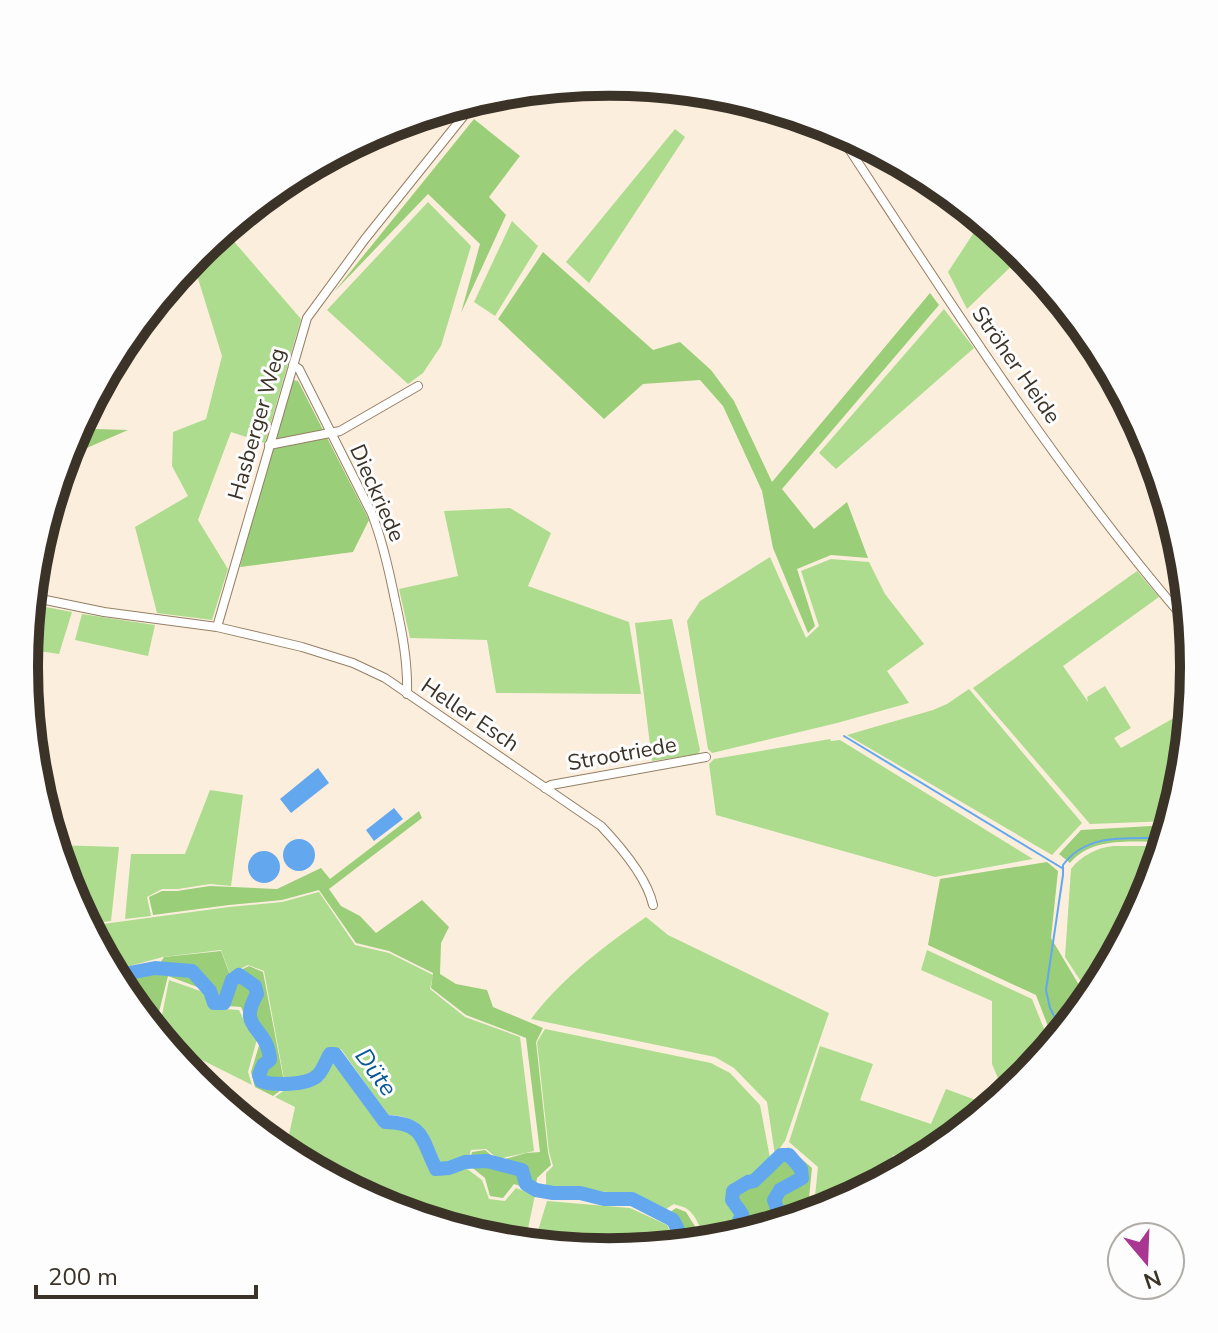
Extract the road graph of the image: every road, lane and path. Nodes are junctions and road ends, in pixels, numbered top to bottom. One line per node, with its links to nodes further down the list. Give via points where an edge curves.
1 (465, 114): 3 (street, Hasberger Weg, via 307,318)
2 (849, 148): 8 (street, Ströher Heide, via 1005,383)
3 (293, 365): 5 (street, Dieckriede); 6 (street, Hasberger Weg)
4 (418, 386): 5 (street)
5 (331, 434): 6 (street); 10 (street, Dieckriede, via 381,535 402,630)
6 (269, 445): 9 (street, Hasberger Weg)
7 (42, 599): 9 (street)
8 (1177, 610)
9 (217, 627): 10 (street, Heller Esch, via 353,663)
10 (407, 694): 12 (street, Heller Esch)
11 (706, 757): 12 (street, Strootriede)
12 (545, 788): 13 (street, Heller Esch, via 618,843)
13 (653, 905)

